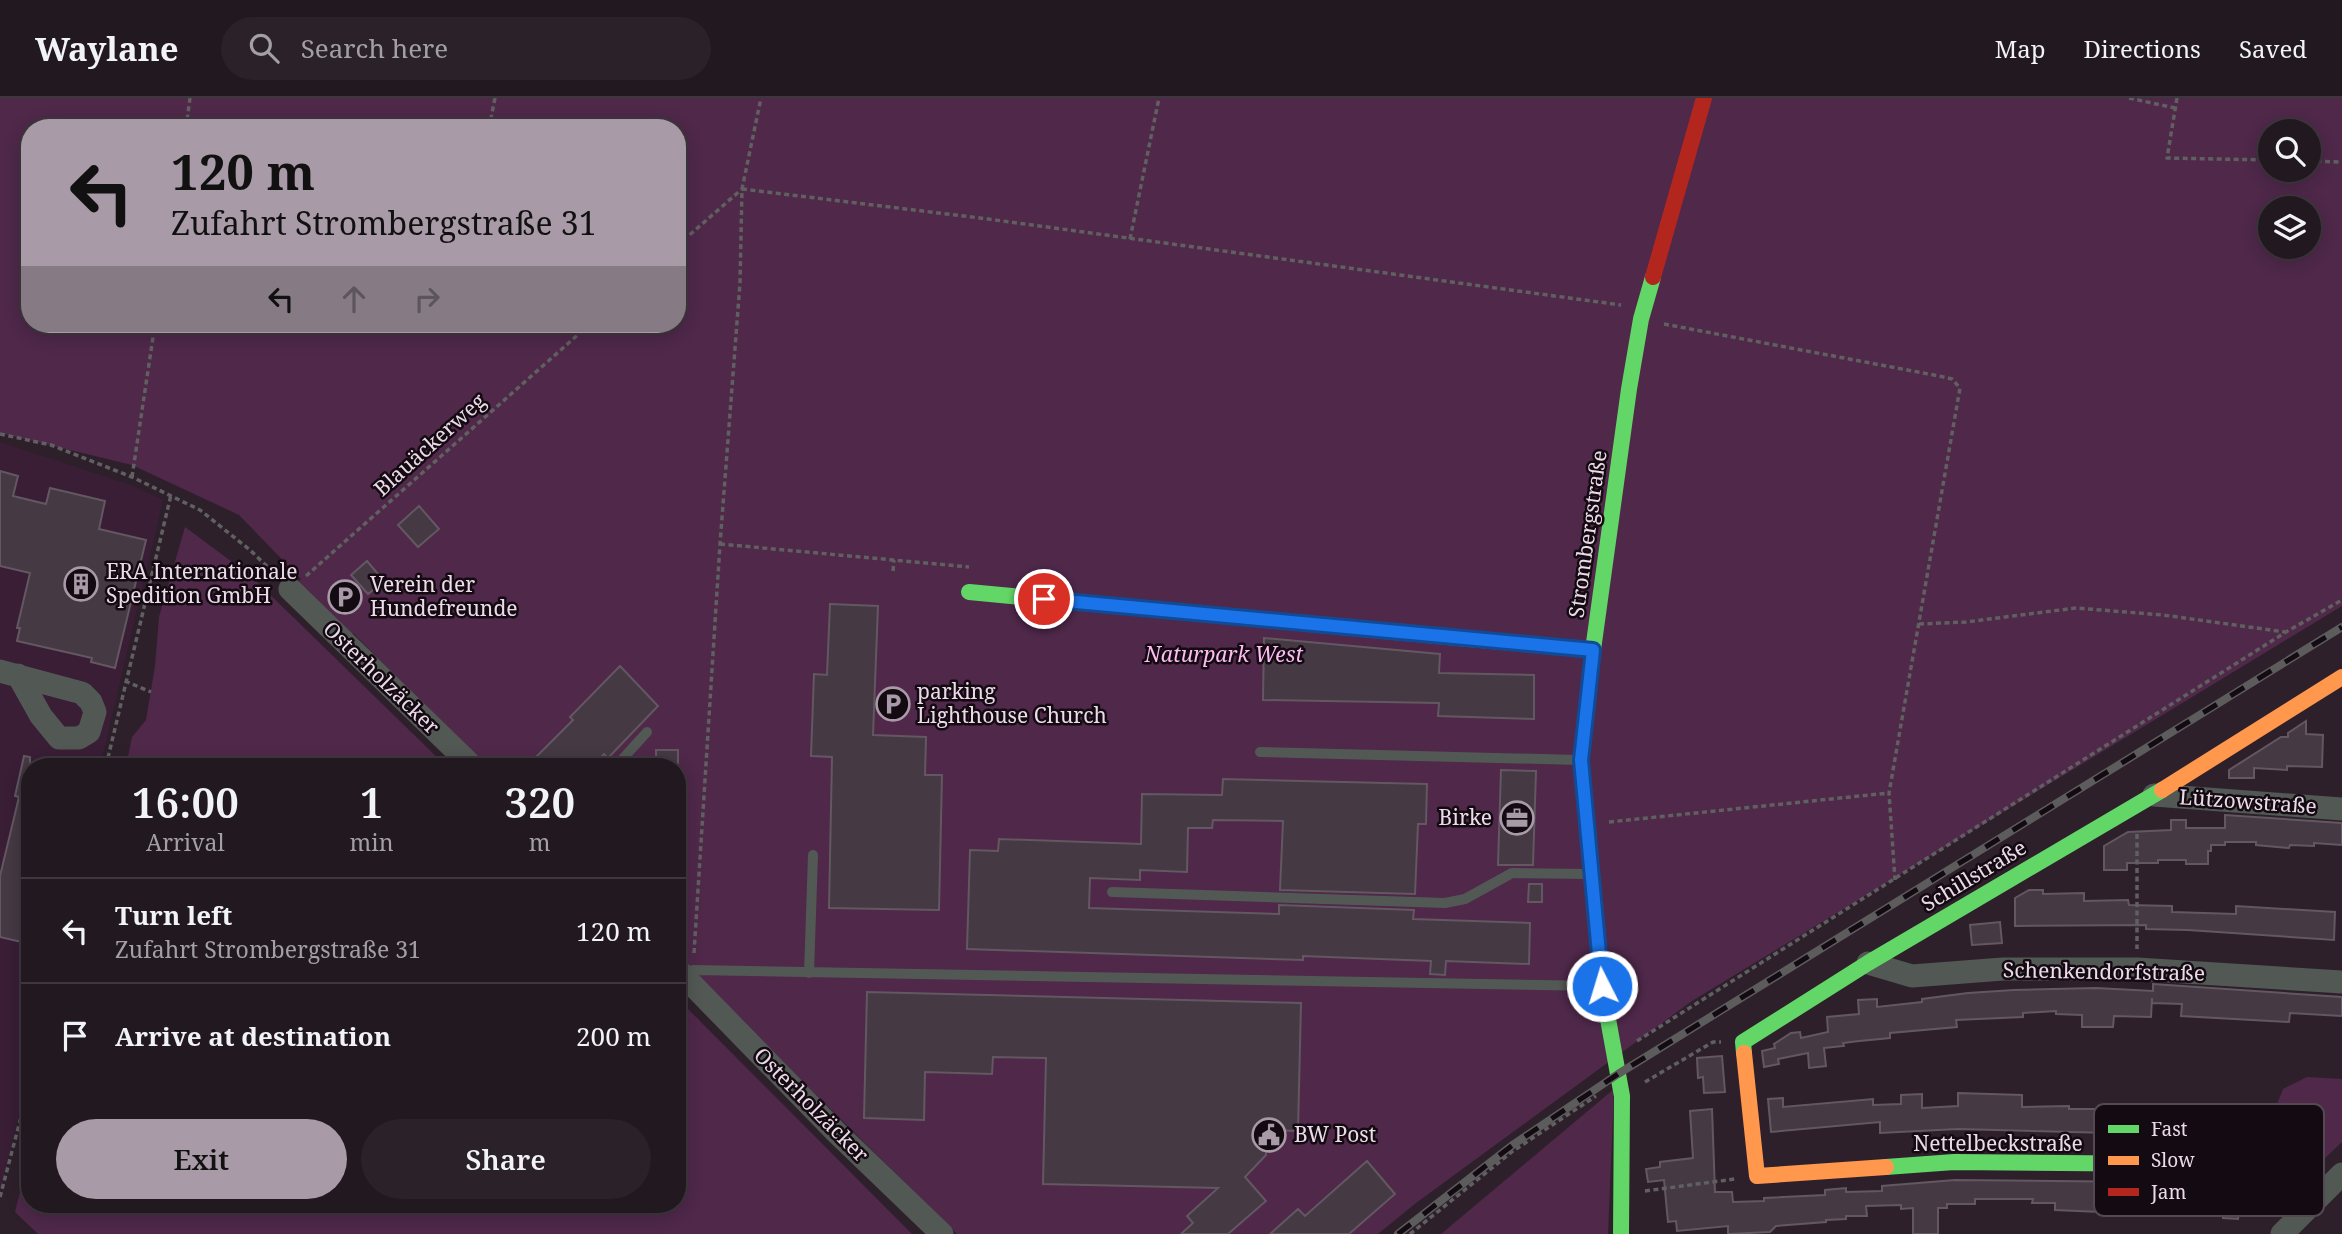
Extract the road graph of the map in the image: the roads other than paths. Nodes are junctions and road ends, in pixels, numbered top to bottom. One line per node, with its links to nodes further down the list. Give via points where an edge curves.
1 (1704, 98): 4 (street, Strombergstraße, via 1642,313)
2 (290, 589): 9 (street, Osterholzäcker)
3 (969, 593): 4 (street)
4 (1593, 650): 11 (street, Strombergstraße)
5 (9, 673): 5 (street, via 82,692 95,712 89,732 79,738 59,738)
6 (2342, 677): 12 (street, Schillstraße)
7 (647, 732): 10 (lane)
8 (1260, 752): 11 (lane)
9 (464, 758)
10 (623, 758)
11 (1581, 760): 15 (street, Strombergstraße)
12 (2146, 799): 13 (street, Lützowstraße); 17 (street, Schillstraße)
13 (2342, 809)
14 (813, 855): 20 (lane)
15 (1593, 874): 16 (lane, via 1512,873 1465,899 1445,903); 22 (street, Strombergstraße)
16 (1112, 892)
17 (1868, 963): 21 (street, Schenkendorfstraße, via 1912,976 2003,969 2137,969); 25 (street, Schillstraße, via 1742,1042)
18 (686, 971): 20 (lane)
19 (686, 973): 28 (street, Osterholzäcker, via 836,1132)
20 (809, 973): 22 (lane)
21 (2342, 982)
22 (1602, 986): 29 (street, Strombergstraße, via 1621,1088)
23 (2094, 1163): 25 (street, Nettelbeckstraße, via 1954,1162)
24 (2342, 1174): 26 (street)
25 (1757, 1176)
26 (2324, 1192)
27 (2300, 1216): 30 (street)
28 (942, 1234)
29 (1621, 1234)
30 (2281, 1234)

